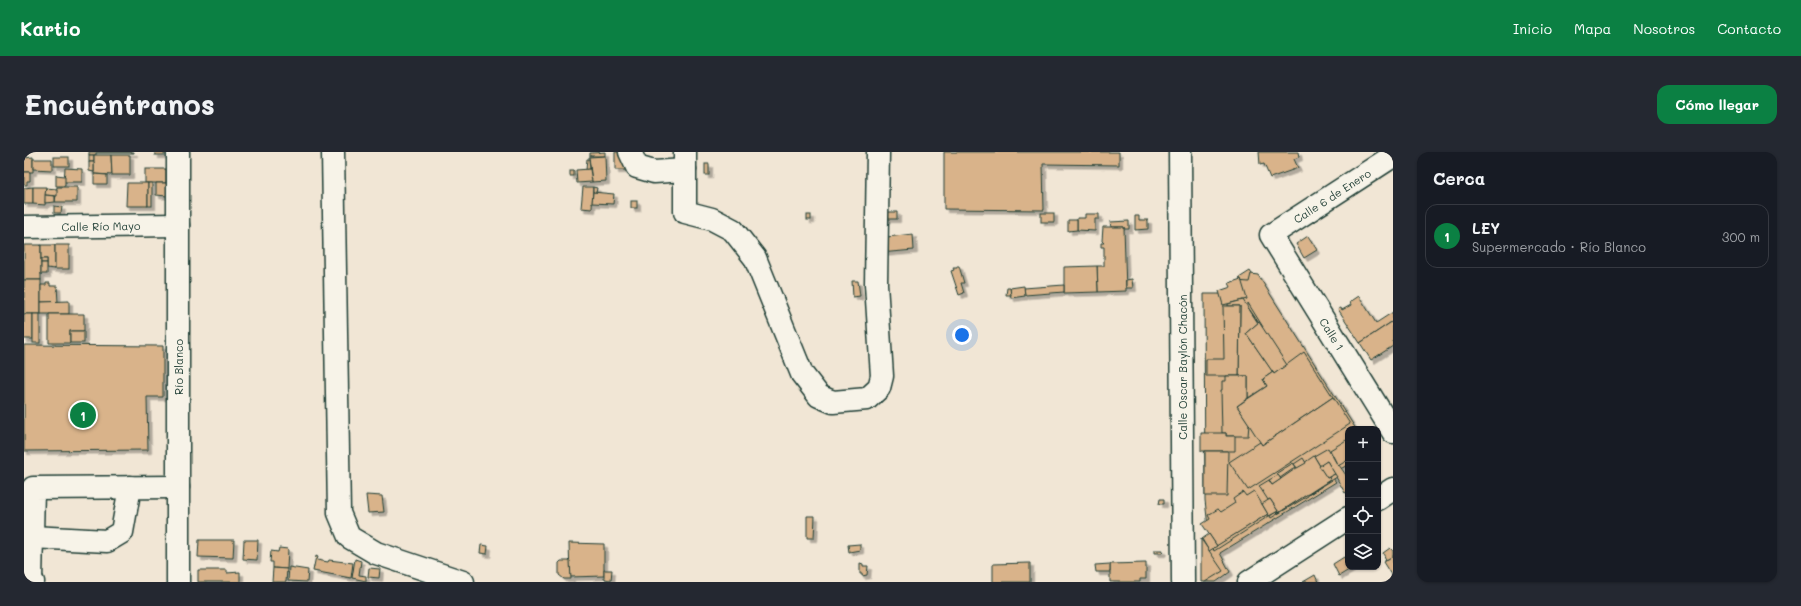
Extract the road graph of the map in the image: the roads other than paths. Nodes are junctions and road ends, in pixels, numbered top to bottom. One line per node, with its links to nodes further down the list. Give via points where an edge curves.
1 (178, 152): 8 (street, Río Blanco)
2 (333, 152): 20 (street, via 339,513 349,537 376,553)
3 (630, 152): 7 (street, via 637,167 654,172)
4 (878, 152): 7 (street, via 876,284 882,376 879,388 867,399 833,402 819,396 802,374 755,258 733,230 712,219 685,212)
5 (1180, 152): 21 (street, Calle Oscar Baylón Chacón)
6 (1393, 156): 10 (street, Calle 6 de Enero)
7 (685, 161)
8 (178, 225): 9 (street, Calle Río Mayo); 13 (street, Río Blanco)
9 (24, 227)
10 (1271, 235): 11 (street, Calle 1)
11 (1393, 432)
12 (130, 487): 13 (street); 17 (street, via 122,532 107,541); 17 (street, via 33,488)
13 (178, 487): 19 (street, Río Blanco)
14 (1393, 489): 15 (street)
15 (1381, 496)
16 (1345, 520): 22 (street)
17 (32, 538): 18 (street)
18 (30, 580)
19 (178, 582)
20 (463, 582)
21 (1183, 582)
22 (1249, 582)

